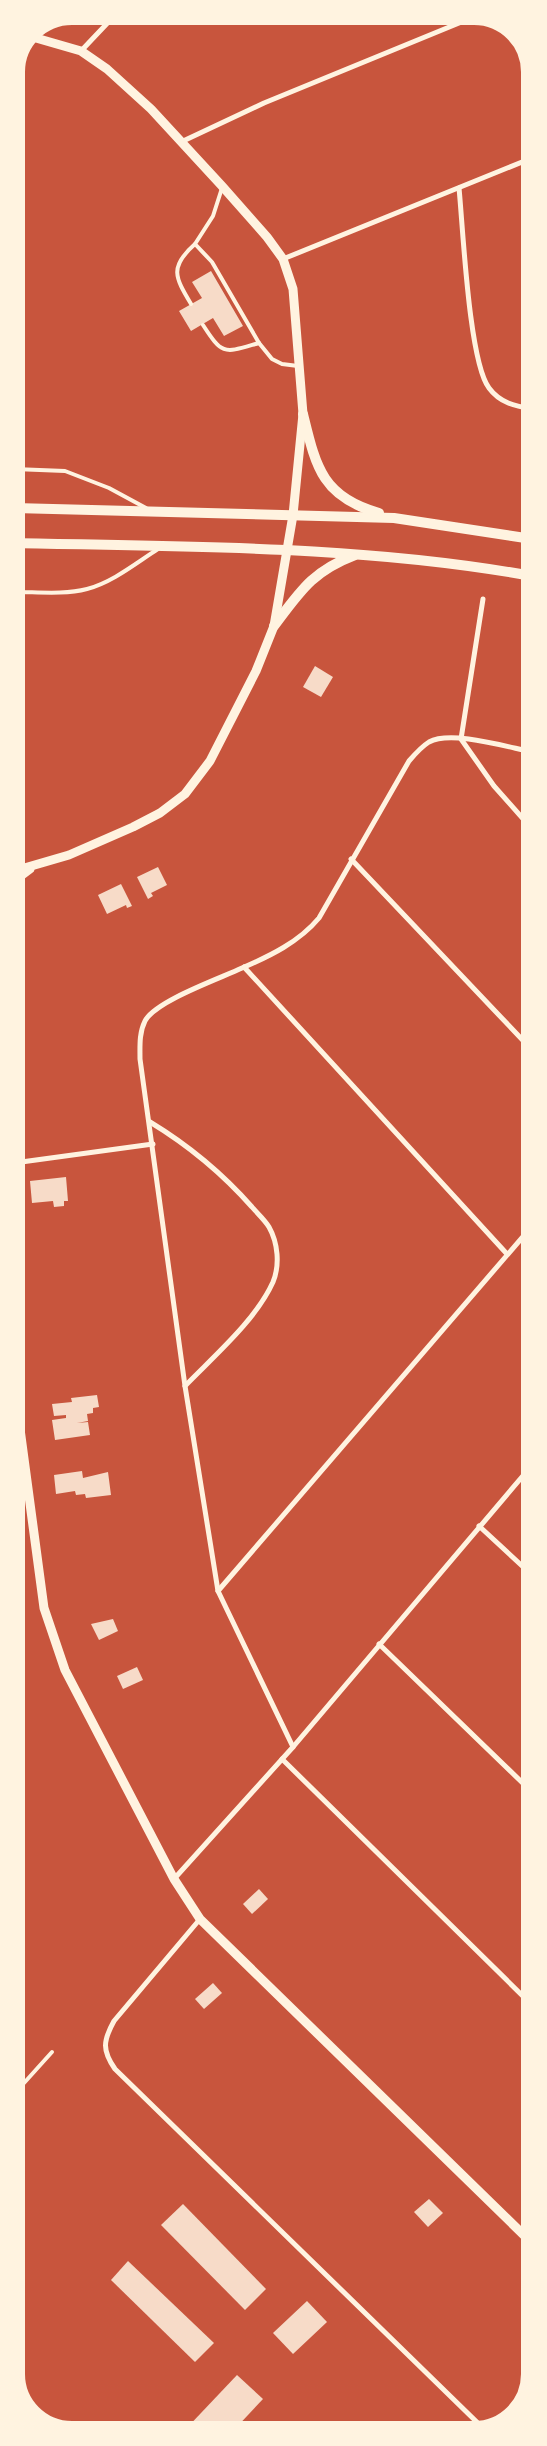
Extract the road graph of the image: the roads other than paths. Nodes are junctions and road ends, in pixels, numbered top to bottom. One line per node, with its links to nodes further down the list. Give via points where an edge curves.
1 (109, 22): 4 (street)
2 (459, 23): 5 (street, via 264,103)
3 (36, 38): 4 (street)
4 (81, 52): 5 (street, via 107,69)
5 (181, 142): 7 (street)
6 (524, 161): 8 (street)
7 (222, 186): 9 (lane, via 213,216); 10 (street)
8 (459, 188): 10 (street); 15 (street, via 480,371 495,396 509,405)
9 (195, 244): 11 (lane, via 182,256 176,274); 13 (lane, via 212,262)
10 (283, 259): 14 (street, via 293,289)
11 (192, 304)
12 (202, 325): 13 (lane, via 222,349 230,351)
13 (259, 343): 14 (lane, via 272,359)
14 (301, 367): 16 (street)
15 (524, 408)
16 (304, 414): 20 (street); 21 (main road, via 311,447 327,484 352,504)
17 (22, 469): 19 (lane, via 66,471 109,488)
18 (22, 508): 19 (main road)
19 (153, 512): 20 (main road)
20 (293, 515): 21 (main road); 25 (street)
21 (394, 518): 22 (main road)
22 (524, 538)
23 (22, 543): 24 (main road)
24 (162, 546): 25 (main road); 28 (lane, via 107,581 87,589)
25 (288, 550): 26 (main road); 30 (street)
26 (359, 553): 27 (main road); 30 (main road, via 321,571 305,585)
27 (524, 575)
28 (22, 592)
29 (483, 599): 31 (street)
30 (274, 626): 35 (street, via 232,720 210,761 185,794 133,828)
31 (460, 739): 32 (street); 33 (street); 34 (street, via 429,742 409,761)
32 (524, 751)
33 (524, 821)
34 (351, 859): 38 (street, via 319,918 308,931); 39 (street)
35 (33, 867): 36 (street); 37 (street)
36 (22, 869)
37 (22, 875)
38 (244, 968): 40 (street, via 187,992 160,1007 146,1020 140,1038 140,1059); 44 (street)
39 (524, 1042)
40 (150, 1122): 41 (street); 45 (street, via 198,1154 234,1187 268,1226 276,1243 274,1280 254,1314)
41 (153, 1144): 42 (street); 45 (street)
42 (22, 1162)
43 (524, 1235): 44 (street)
44 (507, 1254): 50 (street)
45 (185, 1386): 50 (street)
46 (22, 1445): 55 (street, via 39,1576 52,1635 65,1670)
47 (524, 1474): 48 (street)
48 (479, 1526): 49 (street); 51 (street)
49 (524, 1568)
50 (218, 1590): 52 (street)
51 (379, 1644): 52 (street); 54 (street)
52 (293, 1748): 53 (street)
53 (282, 1759): 55 (street); 57 (street)
54 (524, 1784)
55 (174, 1879): 56 (street)
56 (200, 1919): 60 (street); 61 (street, via 114,2021 106,2035 106,2056 115,2069)
57 (524, 1997)
58 (52, 2052): 59 (lane)
59 (22, 2085)
60 (524, 2235)
61 (478, 2424)

